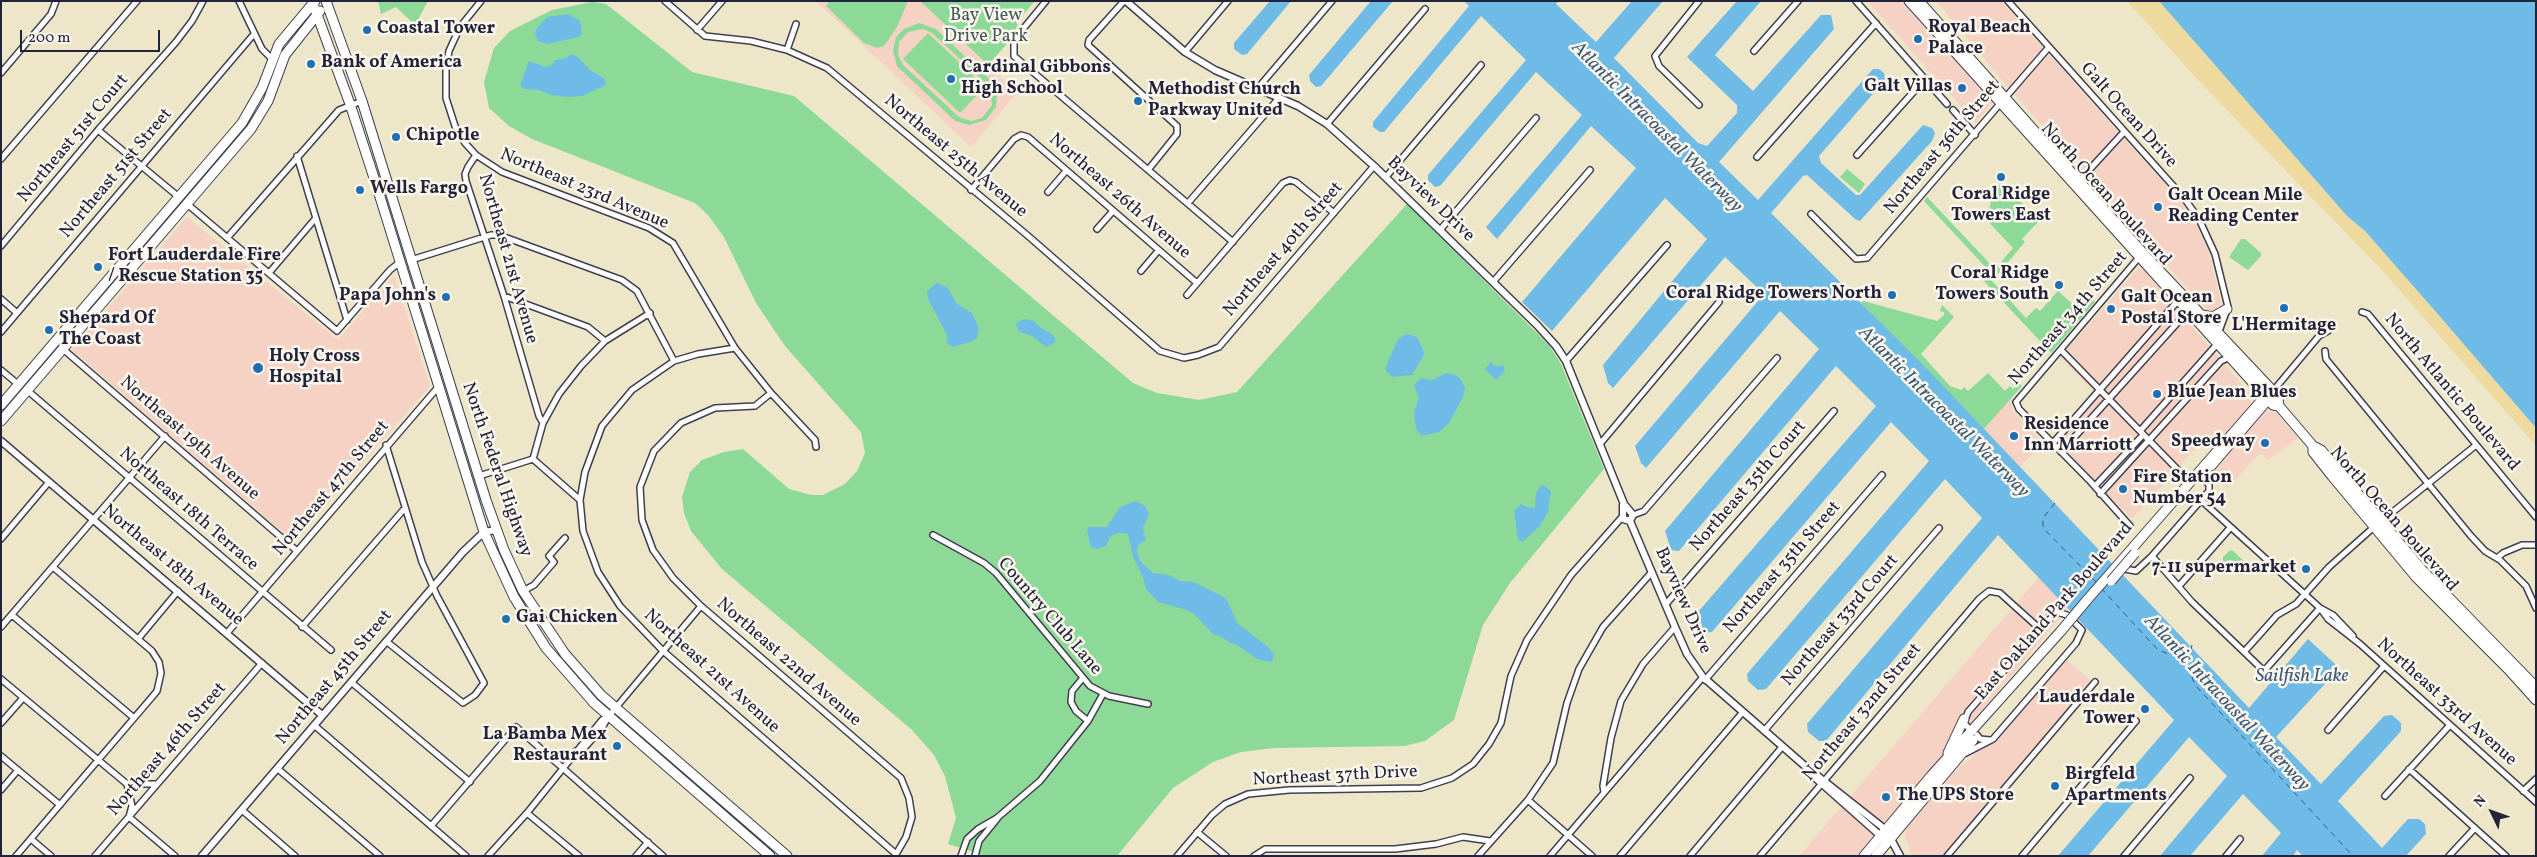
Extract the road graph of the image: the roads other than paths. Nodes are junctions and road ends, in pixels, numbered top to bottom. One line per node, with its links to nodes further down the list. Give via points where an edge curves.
1 (56, 1): 34 (street, via 51,14)
2 (137, 1): 53 (street)
3 (203, 1): 46 (street, Northeast 51st Court, via 187,28)
4 (239, 1): 26 (street)
5 (481, 1): 49 (street, Northeast 21st Avenue, via 460,27 446,67 449,112 465,143)
6 (665, 1): 25 (street, Northeast 25th Avenue)
7 (722, 1): 25 (street)
8 (1046, 1): 56 (street, via 1014,40 1014,56)
9 (1125, 1): 31 (street, Bayview Drive); 56 (street, via 1089,40 1090,49 1178,128 1177,134)
10 (1228, 1): 31 (street)
11 (1332, 1): 36 (street)
12 (1700, 1): 42 (street, via 1654,56 1659,66)
13 (1798, 1): 30 (street)
14 (1856, 1): 22 (street)
15 (1909, 1): 38 (main road, North Ocean Boulevard)
16 (1919, 1): 38 (main road, North Ocean Boulevard)
17 (2008, 1): 28 (street, Galt Ocean Drive)
18 (313, 2): 21 (main road, North Federal Highway); 32 (main road, via 284,37)
19 (327, 2): 21 (main road); 39 (main road, North Federal Highway)
20 (1425, 9): 45 (street)
21 (317, 14): 24 (main road); 27 (main road, North Federal Highway)
22 (1876, 23): 35 (street); 52 (street)
23 (796, 24): 29 (street)
24 (304, 30): 27 (main road, via 314,29); 68 (main road, via 285,55 258,120)
25 (698, 30): 29 (street, Northeast 25th Avenue, via 714,39 751,41)
26 (254, 34): 32 (street); 54 (street, Northeast 51st Street)
27 (325, 35): 40 (main road, North Federal Highway)
28 (2049, 47): 38 (street, Northeast 36th Street); 47 (street, Galt Ocean Drive)
29 (787, 50): 63 (street, Northeast 25th Avenue, via 827,68 842,79)
30 (1754, 51)
31 (1185, 52): 36 (street, Bayview Drive, via 1215,70)
32 (272, 59): 66 (main road, via 260,92 242,123)
33 (1481, 65): 59 (street)
34 (1, 73)
35 (1925, 79): 41 (street); 50 (street)
36 (1258, 88): 37 (street, Bayview Drive)
37 (1279, 98): 45 (street, Bayview Drive); 67 (street)
38 (2002, 99): 48 (street, Northeast 36th Street); 60 (main road, North Ocean Boulevard); 61 (main road, North Ocean Boulevard)
39 (362, 101): 40 (street); 65 (main road, North Federal Highway)
40 (350, 104): 51 (street, via 339,110); 62 (main road, North Federal Highway)
41 (1947, 104)
42 (1699, 105)
43 (1953, 110): 48 (street)
44 (1536, 118): 74 (street)
45 (1327, 124): 55 (street, Bayview Drive)
46 (98, 130): 54 (street); 80 (street, Northeast 51st Court)
47 (2124, 132): 61 (street); 98 (street, Galt Ocean Drive, via 2194,211 2216,254)
48 (1974, 135): 71 (street, Northeast 36th Street, via 1867,258 1856,259)
49 (476, 155): 75 (street, Northeast 21st Avenue, via 465,174); 110 (street, Northeast 23rd Avenue, via 502,172 649,228 673,243)
50 (1857, 155)
51 (297, 156): 72 (street); 76 (street)
52 (1758, 157)
53 (1, 159)
54 (143, 165): 66 (street); 101 (street, Northeast 51st Street)
55 (1374, 166): 59 (street, Bayview Drive); 70 (street, Northeast 40th Street)
56 (1148, 170): 67 (street)
57 (1590, 170): 88 (street)
58 (1066, 171): 63 (street, Northeast 26th Avenue, via 1028,137 1021,135); 64 (street); 69 (street, Northeast 26th Avenue)
59 (1386, 177): 74 (street, Bayview Drive)
60 (2068, 178): 61 (main road); 82 (main road, North Ocean Boulevard)
61 (2079, 181): 82 (main road, North Ocean Boulevard)
62 (376, 184): 65 (main road); 77 (main road, North Federal Highway)
63 (971, 190): 113 (street, Northeast 25th Avenue, via 1160,351 1184,358)
64 (1048, 192)
65 (391, 193): 83 (main road, North Federal Highway)
66 (179, 197): 68 (street); 90 (main road)
67 (1188, 203): 78 (street)
68 (186, 204): 76 (street); 96 (main road)
69 (1113, 211): 73 (street); 81 (street, Northeast 26th Avenue)
70 (1334, 213): 78 (street, via 1290,180 1283,183); 113 (street, Northeast 40th Street)
71 (1811, 214)
72 (315, 219): 86 (street); 103 (street)
73 (1097, 229)
74 (1440, 230): 88 (street, Bayview Drive)
75 (484, 237): 83 (street); 92 (street, Northeast 21st Avenue); 99 (street, via 498,235 622,280 637,291)
76 (227, 238): 86 (street)
77 (394, 241): 83 (main road); 84 (main road, North Federal Highway)
78 (1233, 242): 89 (street)
79 (1667, 245): 117 (street)
80 (1, 246)
81 (1158, 251): 85 (street); 89 (street, Northeast 26th Avenue)
82 (2141, 256): 94 (main road, North Ocean Boulevard); 112 (street, Northeast 34th Street)
83 (411, 260): 87 (main road, North Federal Highway)
84 (400, 262): 87 (main road); 103 (street); 121 (main road, North Federal Highway)
85 (1141, 271)
86 (269, 273): 103 (street, via 337,331)
87 (418, 280): 145 (main road, North Federal Highway)
88 (1493, 282): 117 (street, Bayview Drive, via 1556,346)
89 (1198, 283): 91 (street)
90 (104, 285): 96 (main road); 120 (main road)
91 (1187, 295)
92 (504, 296): 107 (street, via 588,327); 130 (street, Northeast 21st Avenue)
93 (1, 299): 101 (street)
94 (2184, 301): 97 (main road, North Ocean Boulevard); 102 (main road, North Ocean Boulevard); 123 (street)
95 (1718, 302): 136 (street)
96 (100, 305): 111 (main road)
97 (2188, 310): 108 (main road, North Ocean Boulevard); 126 (street)
98 (2227, 310): 102 (main road, via 2213,317); 106 (street)
99 (650, 312): 107 (street); 118 (street)
100 (2362, 312): 138 (street, North Atlantic Boulevard, via 2368,314)
101 (17, 313): 105 (street, Northeast 51st Street)
102 (2202, 315): 106 (main road, North Ocean Boulevard)
103 (347, 320)
104 (2328, 331): 125 (street, East Oakland Park Boulevard, via 2319,336)
105 (1, 332)
106 (2218, 332): 108 (street); 109 (main road, North Ocean Boulevard)
107 (605, 341): 130 (street, via 581,366)
108 (2219, 343): 109 (main road); 115 (main road, North Ocean Boulevard); 131 (street)
109 (2232, 346): 125 (main road, North Ocean Boulevard)
110 (735, 348): 118 (street, Northeast 21st Avenue); 124 (street, Northeast 23rd Avenue)
111 (63, 349): 122 (main road); 132 (street, Northeast 19th Avenue)
112 (2061, 350): 123 (street); 135 (street, Northeast 34th Street, via 2016,402)
113 (1212, 351)
114 (2325, 351): 149 (street, via 2326,359)
115 (2230, 357): 125 (main road, North Ocean Boulevard); 134 (street, via 2221,362)
116 (1777, 358): 155 (street, via 1644,511)
117 (1566, 361): 136 (street, Bayview Drive)
118 (674, 362): 152 (street, Northeast 21st Avenue, via 632,390 602,426 584,472)
119 (1, 370): 120 (street)
120 (19, 385): 127 (main road)
121 (439, 386): 137 (street, Northeast 47th Street); 142 (main road, North Federal Highway)
122 (28, 391): 129 (main road); 147 (street, Northeast 18th Terrace)
123 (2100, 391): 126 (street); 135 (street)
124 (771, 393): 139 (street, Northeast 23rd Avenue, via 815,440); 183 (street, Northeast 22nd Avenue, via 755,406 714,408 681,423 654,451 640,487 642,520 653,550 673,578)
125 (2269, 395): 146 (main road, East Oakland Park Boulevard); 158 (main road, North Ocean Boulevard, via 2278,398 2279,406 2313,446 2313,452); 169 (main road, East Oakland Park Boulevard)
126 (2108, 399): 131 (street); 140 (street)
127 (1, 405)
128 (1834, 411): 182 (street, Northeast 35th Court)
129 (1, 421)
130 (543, 423): 141 (street)
131 (2142, 433): 134 (street); 150 (street)
132 (165, 436): 147 (street); 168 (street, Northeast 19th Avenue)
133 (1, 441): 148 (street, Northeast 18th Avenue)
134 (2150, 442): 143 (street); 151 (street)
135 (2053, 443): 140 (street)
136 (1600, 444): 155 (street, Bayview Drive)
137 (386, 445): 154 (street); 168 (street, Northeast 47th Street)
138 (2476, 446): 149 (street); 156 (street, North Atlantic Boulevard)
139 (816, 447)
140 (2061, 452): 150 (street)
141 (532, 459): 145 (street); 152 (street)
142 (464, 466): 145 (main road); 163 (main road, North Federal Highway)
143 (2178, 470)
144 (1882, 474): 202 (street, Northeast 35th Street)
145 (479, 476): 162 (main road, North Federal Highway)
146 (2202, 476): 153 (street, via 2210,488); 169 (main road, East Oakland Park Boulevard)
147 (129, 478): 157 (street); 179 (street, Northeast 18th Terrace)
148 (49, 482): 157 (street, Northeast 18th Avenue); 165 (street)
149 (2427, 485): 158 (street); 171 (street, via 2484,551)
150 (2095, 486): 151 (street)
151 (2100, 494): 159 (street)
152 (580, 500): 198 (street, Northeast 21st Avenue, via 583,531 598,572 620,606)
153 (2202, 501): 161 (street, Northeast 33rd Avenue); 170 (street, East Oakland Park Boulevard)
154 (404, 508): 175 (street, via 422,562); 188 (street)
155 (1627, 516): 174 (street, Bayview Drive); 258 (street, Northeast 37th Drive, via 1613,527 1571,575 1527,640 1512,676 1501,724 1474,764 1452,778 1425,787 1248,794 1225,804)
156 (2536, 517)
157 (93, 520): 173 (street); 177 (street, Northeast 18th Avenue)
158 (2378, 525): 180 (street, via 2329,567); 190 (main road, North Ocean Boulevard, via 2416,576)
159 (2130, 526)
160 (1940, 528): 224 (street, Northeast 33rd Court)
161 (2230, 528): 176 (street); 180 (street, Northeast 33rd Avenue)
162 (496, 530): 163 (street); 178 (main road, North Federal Highway)
163 (484, 532): 175 (street, Northeast 45th Street); 194 (main road, North Federal Highway, via 505,579)
164 (933, 535): 204 (street, Country Club Lane, via 996,573)
165 (1, 538)
166 (565, 538): 178 (street, via 549,556 554,562 534,585)
167 (2536, 545): 171 (street, via 2522,545)
168 (297, 551): 179 (street, Northeast 47th Street)
169 (2133, 551): 225 (main road, East Oakland Park Boulevard, bridge)
170 (2152, 556): 172 (street, East Oakland Park Boulevard, via 2136,571 2125,569); 176 (street)
171 (2497, 558): 181 (street, via 2526,586)
172 (2120, 563)
173 (53, 567): 186 (street); 195 (street)
174 (1652, 572): 182 (street, Bayview Drive); 249 (street, via 1603,627 1578,669 1553,763)
175 (434, 585): 196 (street, Northeast 45th Street); 196 (street, via 484,683 475,695 463,704)
176 (2179, 586): 199 (street)
177 (178, 591): 193 (street, Northeast 18th Avenue); 195 (street)
178 (524, 591): 191 (main road, North Federal Highway)
179 (263, 592): 188 (street, Northeast 18th Terrace); 193 (street, Northeast 47th Street)
180 (2304, 594): 184 (street, Northeast 33rd Avenue); 199 (street, via 2293,606 2277,615)
181 (2534, 600): 185 (street)
182 (1666, 604): 189 (street, Bayview Drive)
183 (701, 606): 198 (street); 269 (street, Northeast 22nd Avenue, via 901,778 912,817)
184 (2320, 608): 199 (street, via 2264,671); 201 (street, Northeast 33rd Avenue, via 2333,615)
185 (2536, 608)
186 (12, 615): 187 (street); 216 (street)
187 (1, 627)
188 (302, 627): 197 (street, Northeast 18th Terrace)
189 (1675, 627): 202 (street, Bayview Drive); 246 (street, via 1643,664 1621,701 1611,738)
190 (2474, 628): 207 (main road, North Ocean Boulevard); 210 (main road, North Ocean Boulevard)
191 (547, 629): 194 (street); 212 (main road, North Federal Highway, via 576,668)
192 (2040, 629): 217 (street); 226 (street, via 2057,612 2062,612 2082,630 2076,643); 241 (street, Northeast 32nd Street, via 2000,593 1989,591 1978,599)
193 (227, 633): 200 (street, Northeast 18th Avenue)
194 (538, 635): 215 (main road, North Federal Highway, via 569,676)
195 (138, 639): 216 (street, via 159,662 159,682 157,691)
196 (386, 641): 205 (street, Northeast 45th Street)
197 (331, 650)
198 (662, 650): 212 (street); 269 (street, Northeast 21st Avenue)
199 (2244, 652)
200 (262, 663): 214 (street, Northeast 18th Avenue); 244 (street, Northeast 46th Street)
201 (2384, 666): 222 (street, Northeast 33rd Avenue); 223 (street)
202 (1704, 678): 213 (street, Bayview Drive); 246 (street, Northeast 35th Street)
203 (1, 679): 209 (street)
204 (1082, 679): 208 (street, Country Club Lane); 218 (street, via 1072,691 1071,702 1076,712)
205 (351, 682): 214 (street, Northeast 45th Street); 240 (street)
206 (2095, 682): 298 (street)
207 (2536, 687)
208 (1103, 694): 211 (street, Country Club Lane); 218 (street)
209 (23, 698): 220 (street); 229 (street)
210 (2536, 700)
211 (1148, 704)
212 (616, 708): 215 (street); 235 (main road, North Federal Highway)
213 (1742, 713): 224 (street, Bayview Drive); 292 (street)
214 (322, 715): 221 (street, Northeast 45th Street)
215 (608, 717): 232 (street, via 602,720); 236 (main road, North Federal Highway)
216 (134, 718): 229 (street)
217 (1964, 719): 225 (street); 237 (main road, via 1946,758)
218 (1088, 721): 255 (street, via 1040,781)
219 (2136, 721): 299 (street)
220 (1, 723)
221 (314, 725): 231 (street, Northeast 45th Street); 256 (street)
222 (2450, 725): 233 (street); 247 (street, Northeast 33rd Avenue)
223 (2328, 730)
224 (1764, 731): 227 (street, Bayview Drive)
225 (1974, 733): 226 (street, via 1980,739); 230 (main road, East Oakland Park Boulevard); 237 (main road, East Oakland Park Boulevard)
226 (1991, 740): 230 (street)
227 (1782, 747): 241 (street, Bayview Drive); 293 (street)
228 (1, 756): 234 (street)
229 (98, 760): 243 (street); 251 (street)
230 (1955, 762): 263 (main road, East Oakland Park Boulevard)
231 (278, 768): 252 (street, Northeast 45th Street); 275 (street)
232 (564, 768): 240 (street, via 516,727); 253 (street); 265 (street)
233 (2409, 769): 248 (street); 257 (street)
234 (18, 770): 245 (street); 251 (street)
235 (687, 770): 236 (main road, via 679,768); 282 (main road, North Federal Highway)
236 (672, 772): 281 (main road, North Federal Highway)
237 (1931, 776): 259 (main road, East Oakland Park Boulevard)
238 (2190, 778): 300 (street)
239 (2536, 779): 247 (street)
240 (470, 782): 256 (street)
241 (1822, 782): 259 (street, Bayview Drive); 294 (street, Northeast 32nd Street)
242 (2536, 783): 247 (street)
243 (127, 784): 244 (street); 254 (street, via 132,806)
244 (157, 784): 254 (street, Northeast 46th Street)
245 (1, 790)
246 (1604, 792): 260 (street, Northeast 35th Street)
247 (2525, 792): 250 (street, Northeast 33rd Avenue)
248 (2385, 796)
249 (1528, 800): 260 (street); 264 (street)
250 (2536, 802)
251 (60, 805): 261 (street)
252 (242, 810): 268 (street, Northeast 45th Street); 274 (street)
253 (527, 813): 277 (street); 278 (street)
254 (129, 817): 272 (street, Northeast 46th Street); 273 (street)
255 (997, 818): 283 (street, via 968,839); 284 (street, via 979,841)
256 (431, 826): 276 (street)
257 (2475, 828): 302 (street); 303 (street)
258 (1197, 832): 285 (street, Northeast 37th Drive); 286 (street)
259 (1883, 834): 263 (street, Bayview Drive); 295 (main road, East Oakland Park Boulevard)
260 (1568, 835): 290 (street, Northeast 35th Street); 291 (street)
261 (31, 839): 270 (street); 271 (street)
262 (2240, 839): 301 (street)
263 (1890, 840): 296 (main road, East Oakland Park Boulevard); 297 (street, Bayview Drive)
264 (1490, 841): 266 (street, via 1462,837); 289 (street)
265 (648, 842): 279 (street); 280 (street)
266 (1395, 849): 267 (street); 288 (street)
267 (1322, 853): 287 (street, via 1265,850)
268 (205, 855)
269 (896, 855)
270 (16, 856)
271 (52, 856)
272 (95, 856)
273 (175, 856)
274 (295, 856)
275 (380, 856)
276 (466, 856)
277 (488, 856)
278 (579, 856)
279 (636, 856)
280 (663, 856)
281 (770, 856)
282 (787, 856)
283 (961, 856)
284 (975, 856)
285 (1177, 856)
286 (1226, 856)
287 (1254, 856)
288 (1394, 856)
289 (1478, 856)
290 (1550, 856)
291 (1592, 856)
292 (1620, 856)
293 (1690, 856)
294 (1760, 856)
295 (1864, 856)
296 (1876, 856)
297 (1900, 856)
298 (1947, 856)
299 (2022, 856)
300 (2124, 856)
301 (2226, 856)
302 (2450, 856)
303 (2506, 856)

